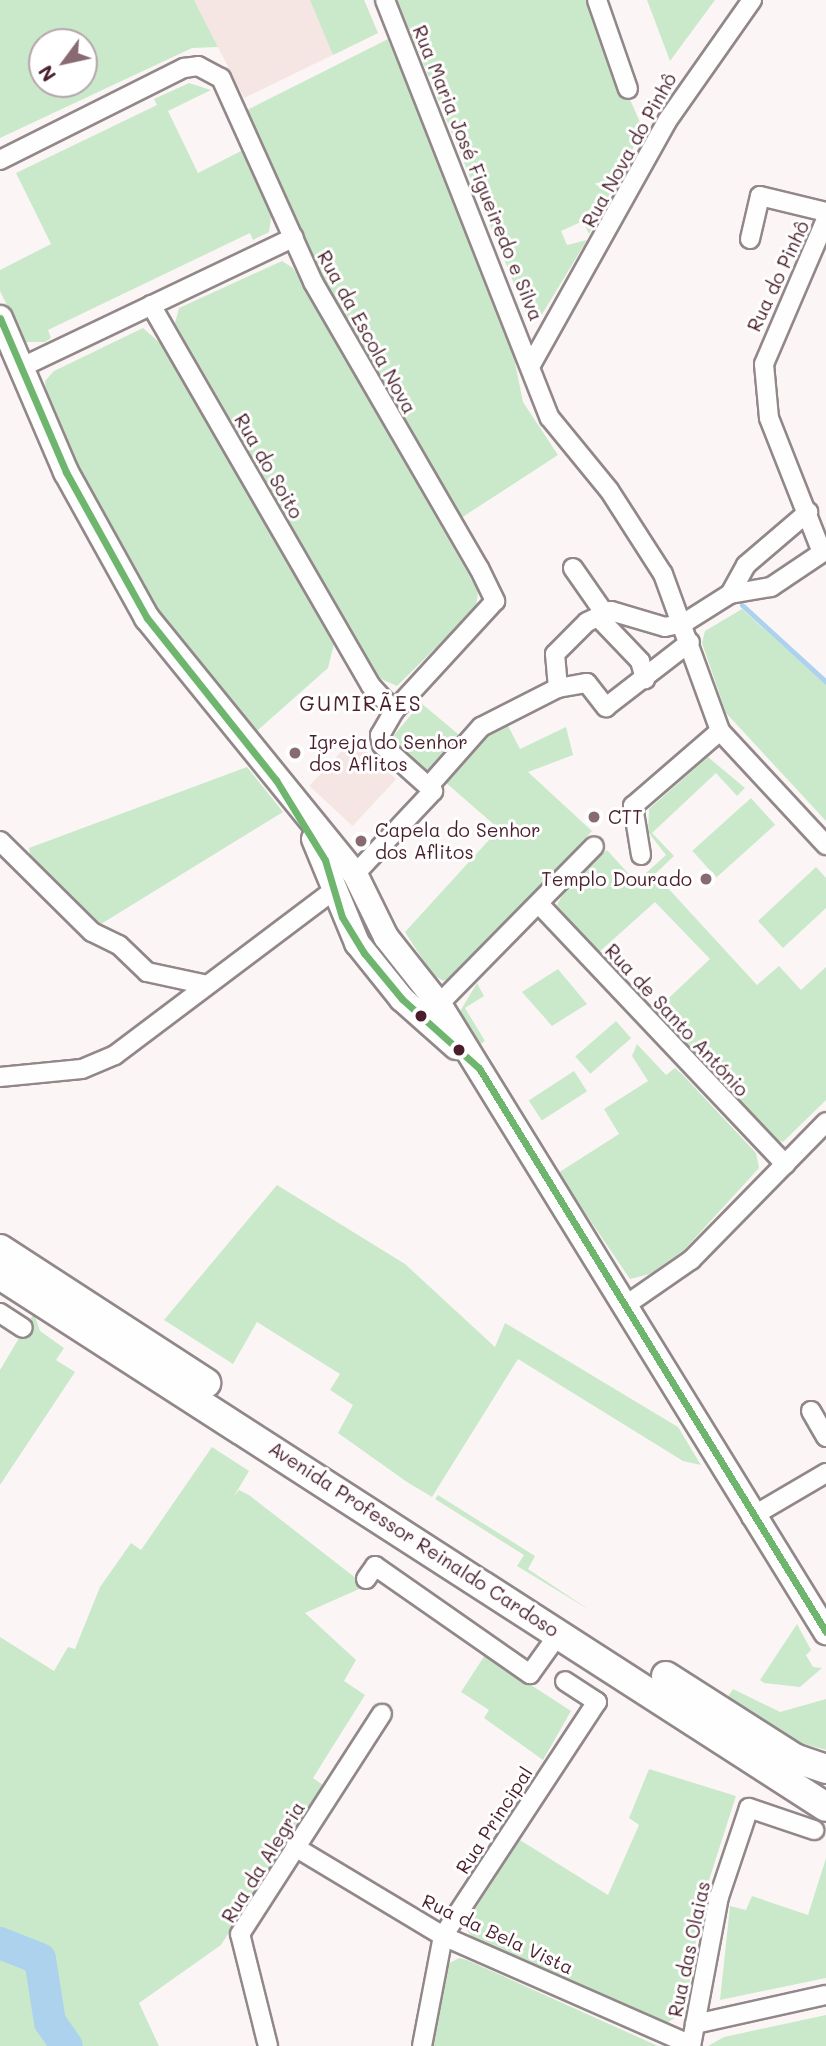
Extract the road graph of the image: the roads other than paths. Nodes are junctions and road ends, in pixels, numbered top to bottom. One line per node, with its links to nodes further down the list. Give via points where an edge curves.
1 (385, 0): 12 (street, Rua Maria José Figueiredo e Silva)
2 (597, 0): 4 (street)
3 (752, 0): 12 (street, Rua Nova do Pinhô, via 667,121)
4 (628, 89)
5 (0, 160): 8 (street, Rua da Escola Nova, via 198,66 221,78)
6 (826, 212): 9 (street, via 760,196)
7 (825, 228): 14 (street, Rua do Pinhô, via 764,364 769,418)
8 (294, 237): 10 (street); 23 (street, Rua da Escola Nova, via 333,318 495,601)
9 (750, 239)
10 (151, 305): 13 (street); 23 (street, Rua do Soito, via 350,648)
11 (0, 318): 13 (street)
12 (532, 363): 19 (street, Rua Maria José Figueiredo e Silva, via 550,418 624,511)
13 (22, 367): 25 (street, via 70,481 137,602 180,666)
14 (808, 512): 15 (street, Rua do Pinhô); 17 (street, via 746,565)
15 (823, 550): 17 (street, via 771,587)
16 (573, 568): 18 (street)
17 (730, 594): 19 (street)
18 (602, 615): 19 (street, via 665,627); 21 (street, via 640,661); 22 (street, via 555,654)
19 (684, 622): 20 (street, Rua Maria José Figueiredo e Silva)
20 (690, 642): 21 (street); 24 (street, Rua Maria José Figueiredo e Silva)
21 (645, 679): 22 (street, via 606,707 587,683)
22 (558, 688): 26 (street, via 481,727)
23 (394, 711): 26 (street, Rua da Escola Nova, via 380,735 391,754)
24 (720, 731): 28 (street); 30 (street, via 634,806)
25 (276, 780): 31 (street); 32 (street, via 325,860)
26 (428, 787): 31 (street, via 433,791)
27 (0, 841): 34 (street, via 92,932 119,945 147,972)
28 (826, 845)
29 (594, 846): 33 (street)
30 (641, 855)
31 (357, 878): 32 (street, via 348,877); 35 (street)
32 (335, 889): 34 (street); 35 (street, via 357,943)
33 (540, 905): 35 (street); 39 (street, Rua de Santo António)
34 (206, 985): 37 (street, via 100,1063)
35 (432, 1011): 42 (street, via 479,1068)
36 (0, 1058): 37 (street)
37 (3, 1076)
38 (826, 1122): 39 (street)
39 (785, 1164): 42 (street, via 691,1260)
40 (0, 1249): 54 (main road, Avenida Professor Reinaldo Cardoso, via 786,1753)
41 (0, 1275): 50 (main road, Avenida Professor Reinaldo Cardoso)
42 (623, 1307): 48 (street)
43 (0, 1313): 44 (street)
44 (23, 1328)
45 (811, 1411): 46 (street)
46 (826, 1437)
47 (826, 1473): 48 (street)
48 (751, 1517): 51 (street)
49 (366, 1579): 50 (street, via 374,1566 530,1674)
50 (560, 1632): 55 (main road, Avenida Professor Reinaldo Cardoso)
51 (826, 1632)
52 (565, 1681): 57 (street, Rua Principal, via 597,1702)
53 (382, 1714): 56 (street, Rua da Alegria)
54 (826, 1769)
55 (820, 1819): 59 (street, Rua das Olaias, via 749,1808 719,1897)
56 (295, 1847): 57 (street, Rua da Bela Vista); 61 (street, Rua da Alegria, via 240,1934)
57 (443, 1936): 60 (street, Rua da Bela Vista); 62 (street, Rua Principal)
58 (826, 1995): 59 (street)
59 (695, 2024): 60 (street, Rua das Olaias)
60 (691, 2045)
61 (268, 2046)
62 (422, 2046)

